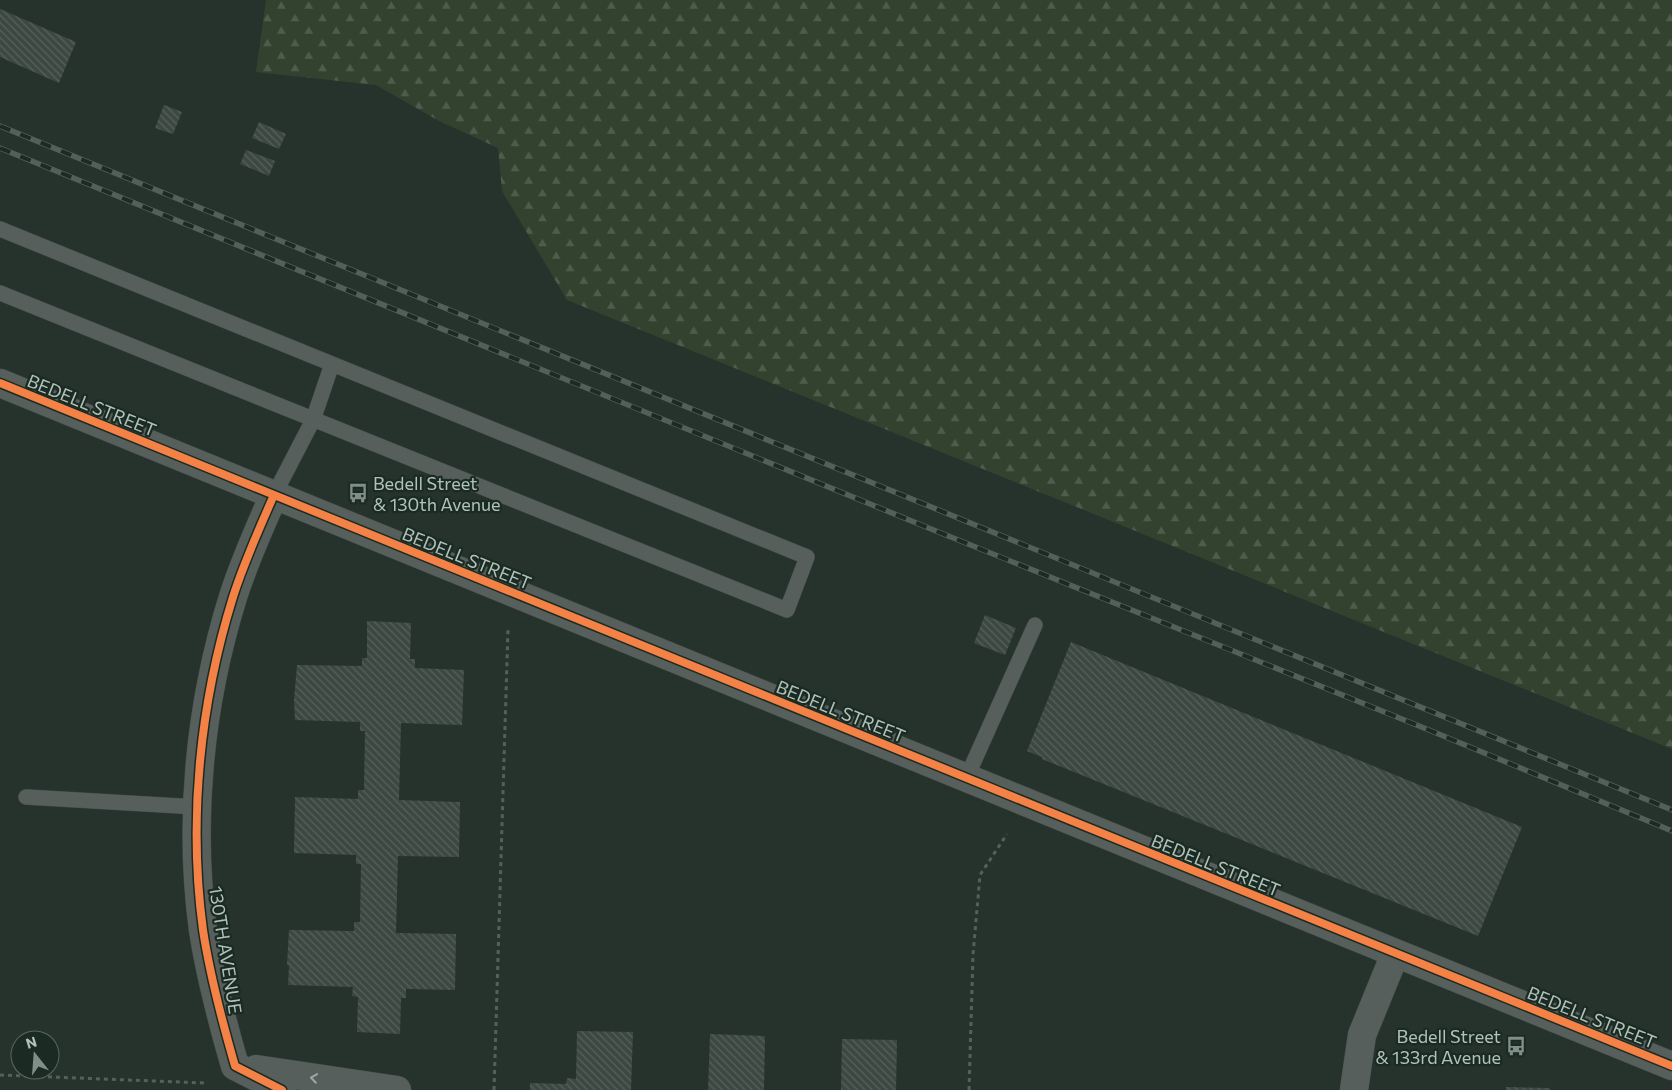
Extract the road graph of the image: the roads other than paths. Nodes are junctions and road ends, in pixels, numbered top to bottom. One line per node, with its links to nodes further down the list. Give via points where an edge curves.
1 (0, 229): 3 (lane)
2 (0, 293): 5 (lane)
3 (332, 364): 5 (lane); 5 (lane, via 807,558 787,610)
4 (0, 383): 6 (street, BEDELL STREET)
5 (313, 420): 6 (lane)
6 (274, 495): 8 (street, BEDELL STREET); 10 (street, 130TH AVENUE, via 233,597 213,673 200,758)
7 (1035, 625): 8 (lane)
8 (966, 778): 11 (street, BEDELL STREET)
9 (26, 797): 10 (lane)
10 (197, 807): 12 (street, 130TH AVENUE, via 204,930 216,999)
11 (1395, 954): 13 (street, BEDELL STREET); 16 (street, via 1362,1035)
12 (235, 1066): 14 (street); 15 (street, one-way to 12)
13 (1672, 1066)
14 (282, 1090)
15 (397, 1090)
16 (1354, 1090)

